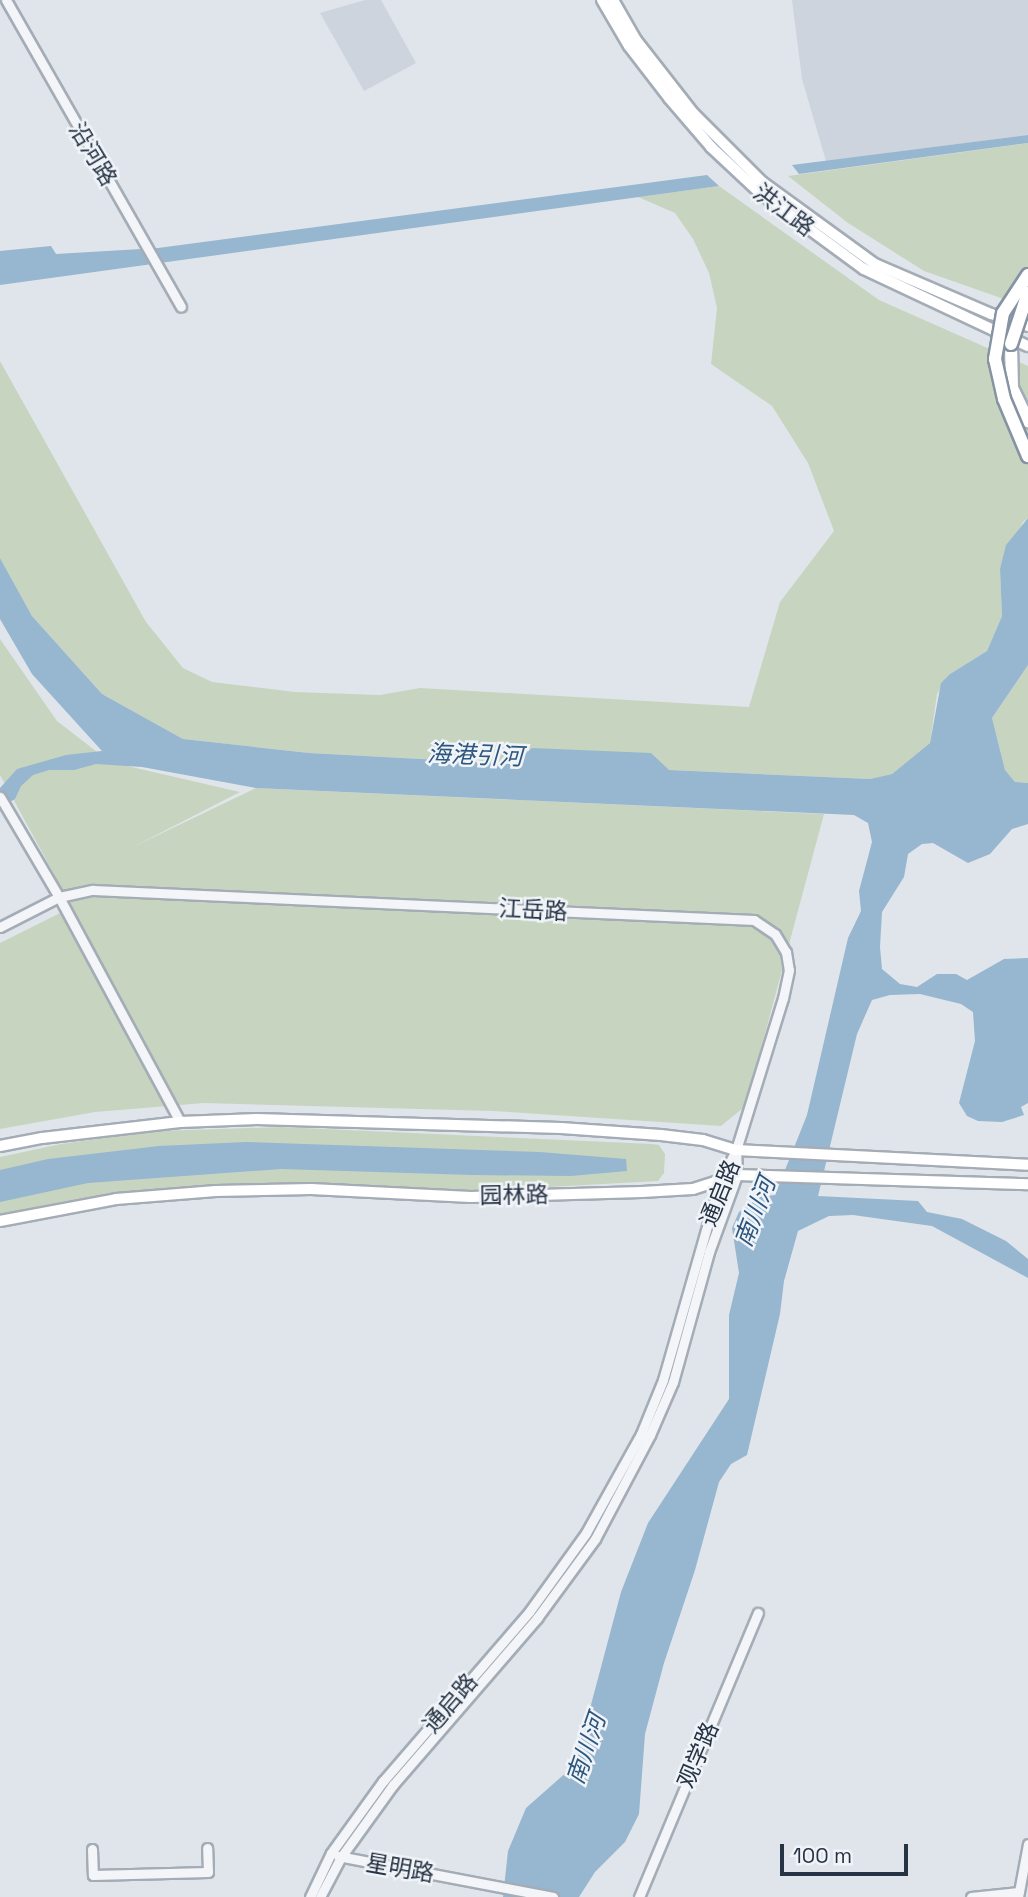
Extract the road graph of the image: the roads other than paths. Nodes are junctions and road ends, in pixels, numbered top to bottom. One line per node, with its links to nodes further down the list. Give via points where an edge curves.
1 (6, 0): 6 (street, 沿河路)
2 (602, 0): 8 (main road, 洪江路, via 668,98 759,192 864,269)
3 (613, 0): 7 (main road, 洪江路, via 636,40 694,113 762,182 875,264)
4 (1028, 275): 10 (highway, bridge, via 1003,313 995,359 1004,399)
5 (1028, 293): 9 (highway, bridge, via 1011,344 1010,368 1012,388)
6 (181, 307)
7 (1028, 326)
8 (1028, 346)
9 (1028, 421)
10 (1028, 456)
11 (0, 797): 12 (street)
12 (59, 897): 13 (street, 江岳路); 14 (street); 16 (street, 江岳路, via 93,890 754,920 775,934 786,952 789,970)
13 (0, 927)
14 (180, 1122): 15 (main road); 16 (main road, via 257,1119 561,1128 704,1140)
15 (0, 1146)
16 (736, 1150): 17 (main road); 18 (street, 通启路); 19 (street, 通启路)
17 (1028, 1165)
18 (737, 1175): 19 (main road, 园林路); 20 (main road, 园林路); 27 (street, 通启路, via 709,1252 673,1382 595,1539 537,1618 393,1785)
19 (720, 1181): 21 (main road, 园林路, via 680,1190 484,1196 311,1189 216,1191 116,1199); 26 (street, 通启路, via 663,1380 641,1434 586,1533 529,1612 383,1780)
20 (1028, 1184)
21 (0, 1221)
22 (758, 1613): 32 (street, 观学路)
23 (1028, 1844): 28 (street)
24 (207, 1848): 25 (street, via 208,1872 93,1875)
25 (92, 1849)
26 (331, 1853): 27 (street, 星明路); 29 (street, 通启路)
27 (341, 1857): 30 (street, 通启路); 31 (street, 星明路)
28 (1019, 1895): 33 (street)
29 (310, 1897)
30 (320, 1897)
31 (553, 1897)
32 (639, 1897)
33 (971, 1897)

